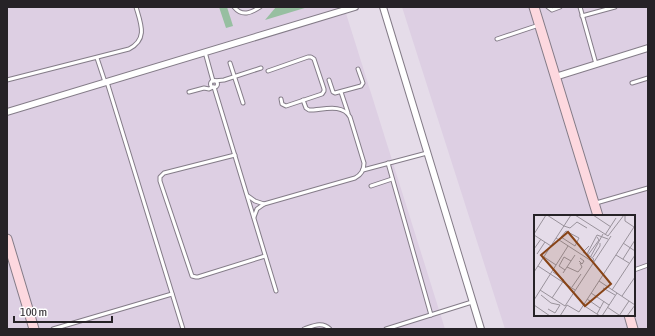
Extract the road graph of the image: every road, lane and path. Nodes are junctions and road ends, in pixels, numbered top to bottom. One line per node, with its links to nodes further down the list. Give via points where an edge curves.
1 (136, 7): 16 (lane, via 142,28 141,37 136,44 125,51)
2 (234, 7): 3 (lane, via 244,14)
3 (260, 7)
4 (355, 7): 15 (street)
5 (383, 7): 40 (street)
6 (534, 7): 12 (main road)
7 (548, 7): 8 (lane, via 552,10)
8 (560, 7)
9 (580, 7): 11 (lane)
10 (615, 7): 11 (lane)
11 (582, 16): 18 (lane)
12 (539, 25): 13 (lane); 23 (main road)
13 (497, 39)
14 (648, 48): 18 (street)
15 (205, 52): 28 (street); 29 (lane)
16 (97, 58): 25 (lane); 28 (lane)
17 (230, 62): 22 (lane)
18 (596, 64): 23 (street)
19 (261, 68): 22 (lane)
20 (358, 69): 34 (lane, via 361,86)
21 (268, 71): 36 (lane, via 308,57 313,58 324,91 321,95)
22 (234, 77): 26 (lane); 37 (lane)
23 (555, 77): 49 (main road)
24 (648, 78): 30 (lane)
25 (7, 80)
26 (224, 80): 29 (lane); 31 (lane)
27 (329, 80): 34 (lane, via 334,93)
28 (106, 82): 38 (street); 57 (lane)
29 (212, 82): 31 (lane, via 211,86); 31 (lane, via 217,83); 32 (lane)
30 (632, 83)
31 (214, 87): 32 (lane); 41 (lane)
32 (204, 88): 33 (lane)
33 (189, 92)
34 (341, 92): 39 (lane)
35 (281, 99): 36 (lane, via 282,104 286,106)
36 (303, 100): 39 (lane, via 308,110 336,108)
37 (243, 102)
38 (7, 112)
39 (348, 114): 43 (lane, via 364,163)
40 (428, 153): 42 (lane); 58 (street)
41 (235, 155): 47 (lane); 53 (lane, via 164,173 160,181 192,276 196,278)
42 (388, 163): 43 (lane); 44 (lane)
43 (363, 170): 48 (lane, via 355,178)
44 (392, 179): 45 (lane); 59 (lane)
45 (371, 186)
46 (648, 188): 49 (lane)
47 (247, 195): 48 (lane); 51 (lane)
48 (264, 204): 51 (lane, via 257,209)
49 (594, 204): 50 (main road)
50 (598, 215)
51 (254, 217): 53 (lane)
52 (7, 239): 61 (main road)
53 (265, 256): 56 (lane)
54 (648, 266): 55 (lane)
55 (635, 270)
56 (276, 291)
57 (172, 294): 62 (lane); 63 (lane)
58 (473, 302): 59 (lane); 67 (street)
59 (431, 315): 66 (lane)
60 (629, 316): 68 (main road)
61 (34, 329)
62 (53, 329)
63 (183, 329)
64 (304, 329): 65 (lane, via 321,324)
65 (330, 329)
66 (386, 329)
67 (481, 329)
68 (633, 329)

